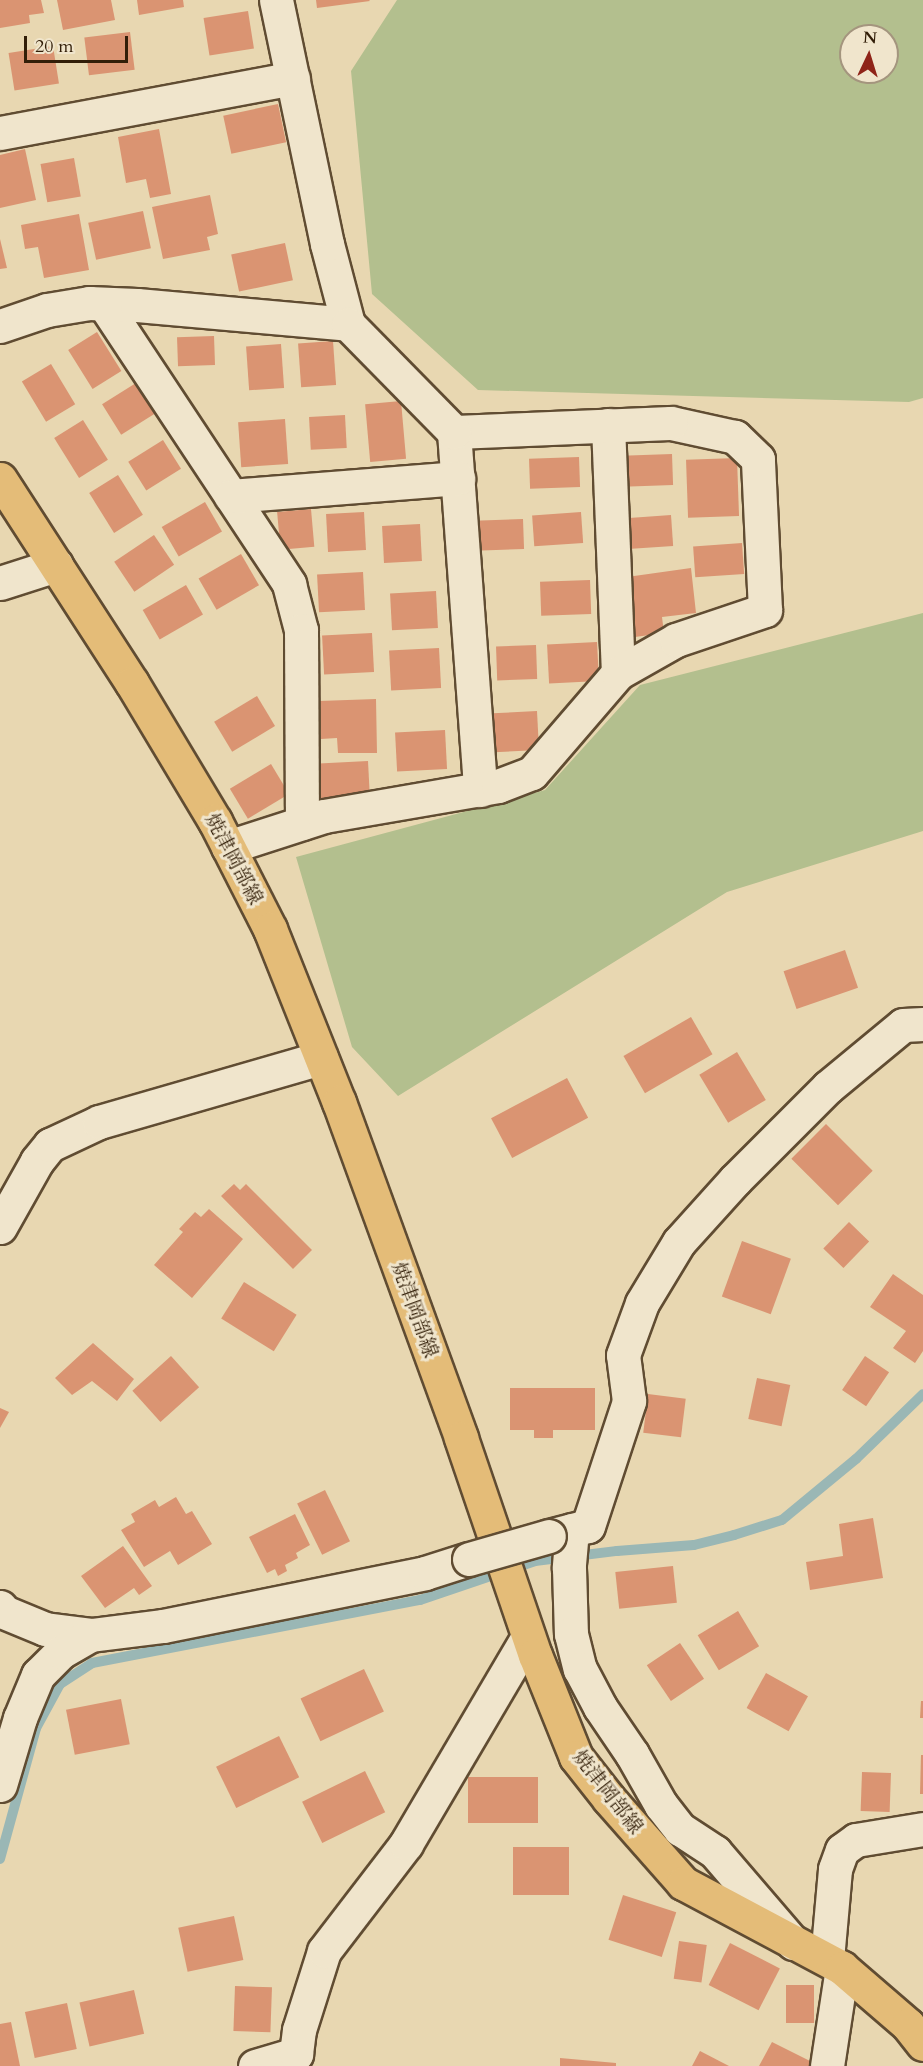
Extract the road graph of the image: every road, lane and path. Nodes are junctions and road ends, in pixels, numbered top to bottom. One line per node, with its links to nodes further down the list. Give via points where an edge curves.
1 (276, 0): 2 (street)
2 (293, 78): 3 (street); 5 (street, via 327,244)
3 (0, 133)
4 (104, 304): 5 (street); 6 (street, via 47,310); 11 (street)
5 (348, 324): 8 (street)
6 (0, 326)
7 (608, 425): 8 (street); 14 (street); 14 (street, via 671,423 735,437 758,459 765,610 676,640)
8 (454, 432): 9 (street)
9 (458, 478): 11 (street); 15 (street)
10 (0, 479): 12 (main road, 焼津岡部線)
11 (231, 496): 16 (street, via 289,584 301,630)
12 (57, 565): 13 (street); 17 (main road, 焼津岡部線)
13 (0, 583)
14 (618, 673): 15 (street, via 532,773)
15 (480, 790): 16 (street)
16 (302, 823): 17 (street)
17 (228, 847): 19 (main road, 焼津岡部線, via 270,929)
18 (923, 1024): 21 (street, via 903,1025 828,1087 679,1242 642,1303 623,1355 629,1401 588,1526)
19 (321, 1058): 20 (street, via 99,1122 50,1145); 24 (main road, 焼津岡部線, via 461,1438)
20 (0, 1227)
21 (561, 1533): 23 (street, bridge, via 425,1573 164,1626); 27 (street, via 569,1568 571,1634 580,1669 600,1707 661,1805 680,1828 715,1852)
22 (0, 1607): 23 (street, via 45,1629)
23 (91, 1635): 25 (street, via 61,1652 39,1675 20,1718)
24 (528, 1637): 27 (main road, 焼津岡部線, via 576,1757 609,1799 683,1883); 30 (street, via 406,1844 324,1951 299,2030)
25 (0, 1785)
26 (923, 1829): 28 (street, via 856,1840 842,1850 835,1869)
27 (795, 1944): 28 (main road, 焼津岡部線)
28 (834, 1963): 29 (main road, 焼津岡部線, via 908,2025); 32 (street)
29 (923, 2044)
30 (300, 2060): 31 (street)
31 (255, 2066)
32 (827, 2066)

